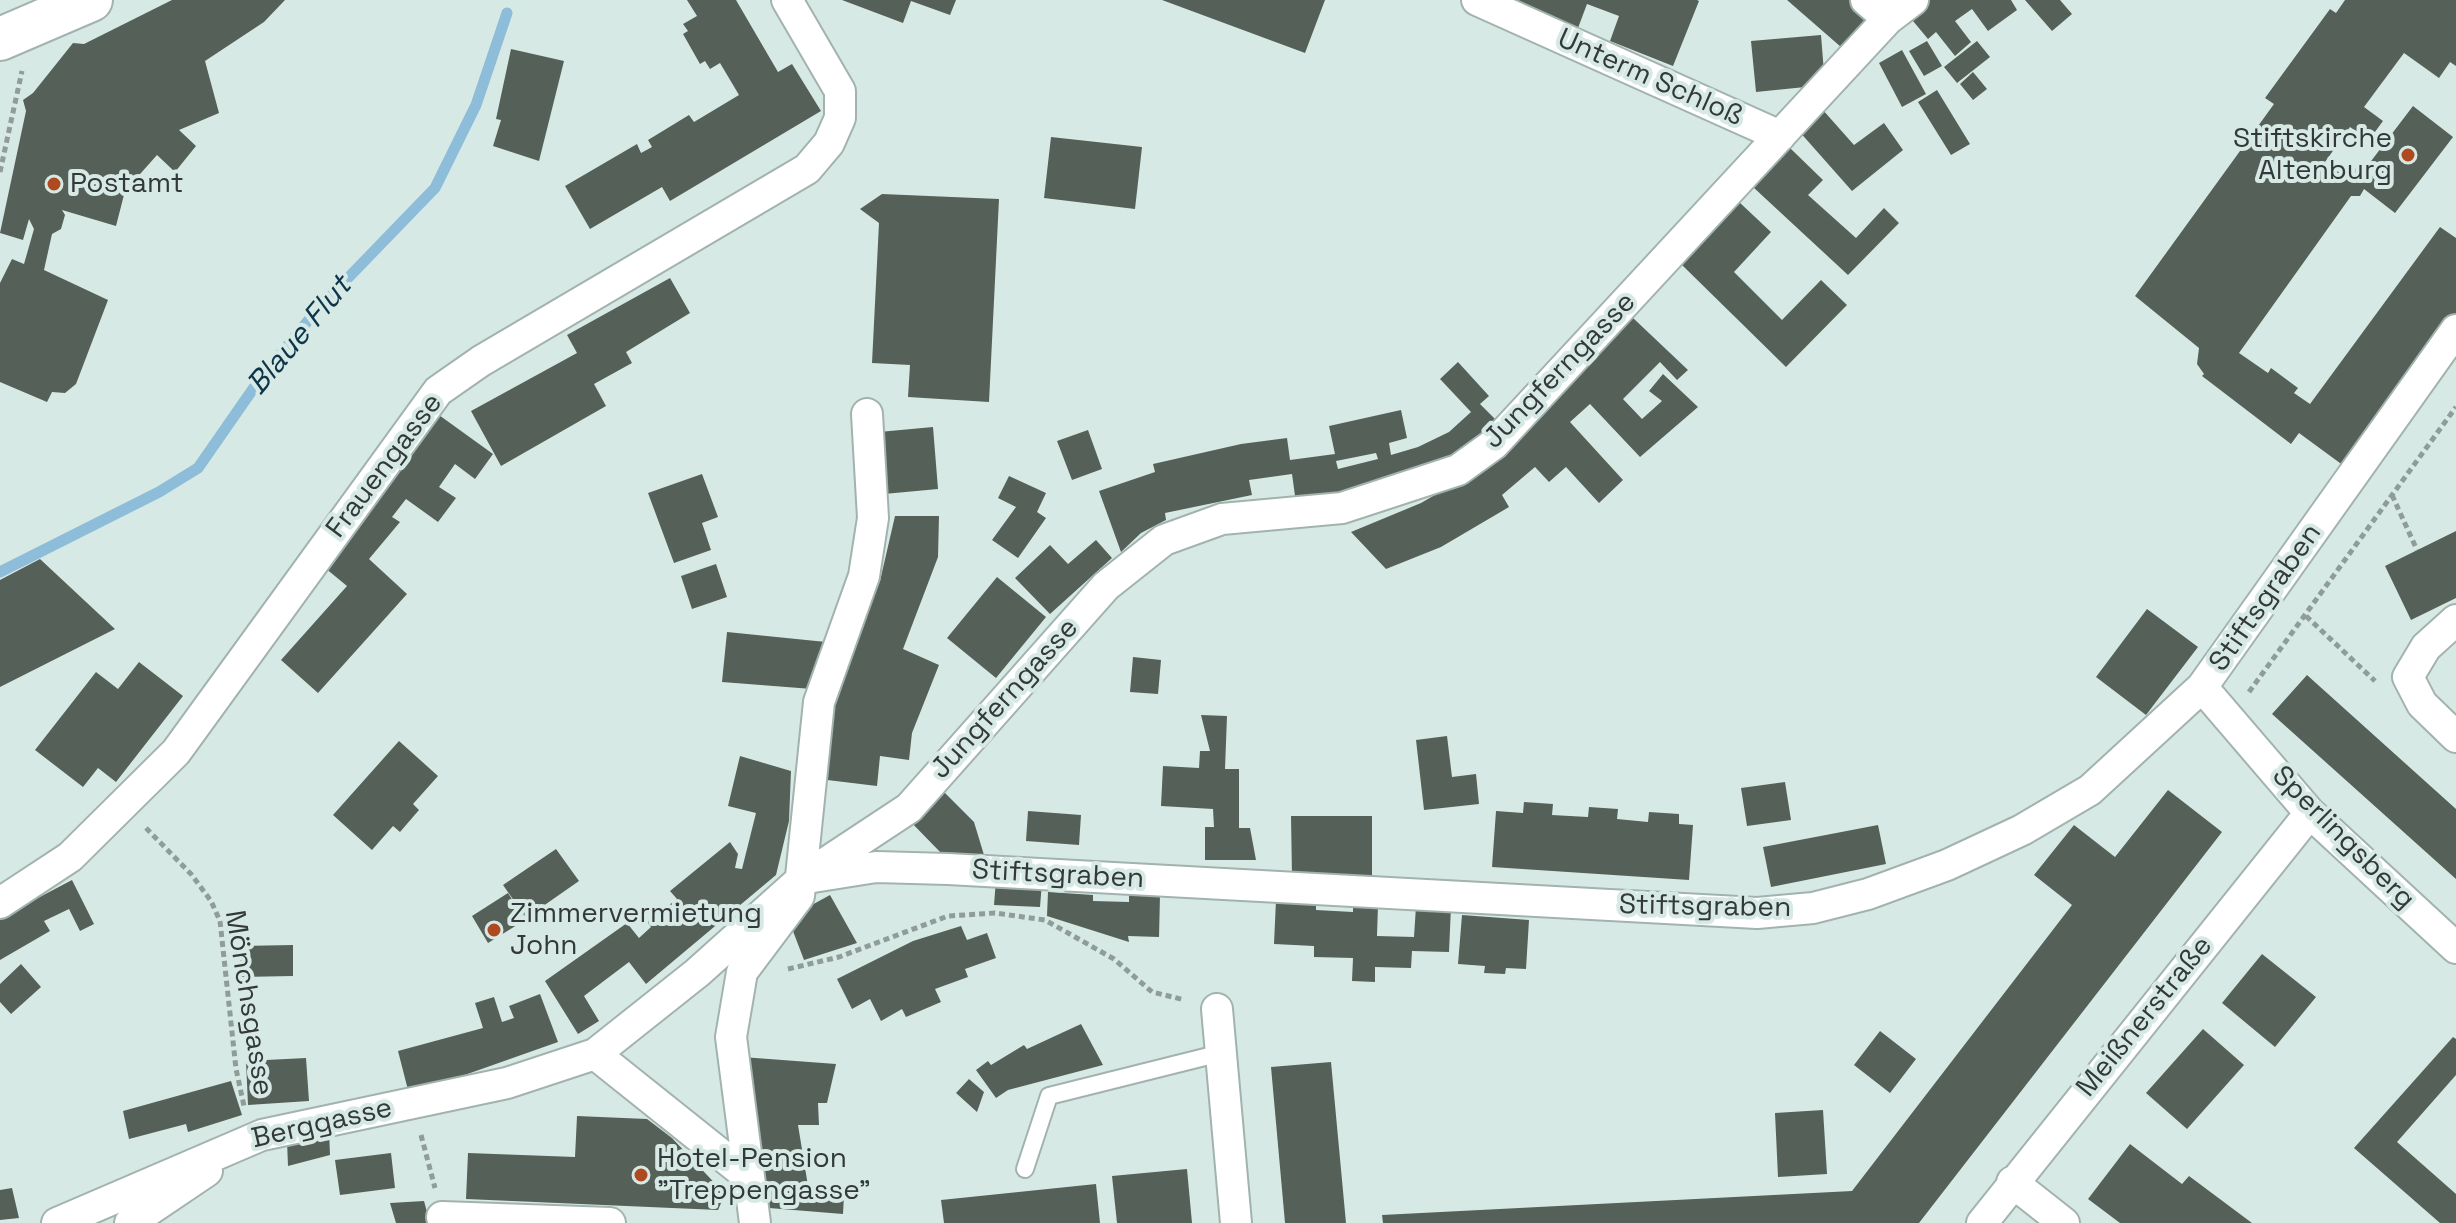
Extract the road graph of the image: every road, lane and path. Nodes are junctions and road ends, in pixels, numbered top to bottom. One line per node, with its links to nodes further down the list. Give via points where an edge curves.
1 (91, 0): 6 (street)
2 (787, 0): 23 (street, Frauengasse, via 840,91 840,118 829,143 807,169 438,391 176,752 70,857)
3 (1477, 0): 7 (street, Unterm Schloß)
4 (1913, 0): 5 (street, Jungferngasse)
5 (1877, 10): 7 (street, Jungferngasse)
6 (11, 55): 8 (path)
7 (1780, 136): 22 (street, Jungferngasse, via 1494,444 1458,470 1342,508 1222,519 1164,540 1106,586 909,808)
8 (0, 172)
9 (2456, 330): 17 (street, Stiftsgraben)
10 (2456, 407): 12 (path)
11 (867, 414): 22 (street, via 873,518 864,576 819,702)
12 (2392, 495): 13 (path); 14 (path)
13 (2417, 550)
14 (2306, 616): 16 (path, via 2390,696); 18 (path)
15 (2456, 620): 16 (street, via 2426,647)
16 (2408, 677): 19 (street, via 2422,704)
17 (2202, 687): 18 (street, Sperlingsberg); 22 (street, Stiftsgraben, via 2090,790 2022,830 1947,865 1813,908 1757,913 948,869 876,867)
18 (2229, 718): 20 (street, Sperlingsberg)
19 (2456, 737)
20 (2310, 813): 24 (street, Sperlingsberg); 33 (street, Meißnerstraße)
21 (161, 844): 30 (path, Mönchsgasse, via 191,874 220,921 236,1069)
22 (803, 878): 25 (street, via 799,896); 28 (street, Berggasse, via 697,973)
23 (0, 903)
24 (2456, 948)
25 (742, 972): 26 (path, via 803,968 948,916 995,913 1045,920 1114,959 1152,992); 32 (street, via 731,1037)
26 (1217, 1009): 27 (street)
27 (1221, 1053): 31 (lane, via 1049,1096); 39 (street)
28 (595, 1054): 29 (street, Berggasse, via 507,1083); 32 (street)
29 (413, 1103): 30 (street, Berggasse); 34 (path)
30 (251, 1139): 35 (street, Berggasse); 36 (street)
31 (1025, 1169)
32 (749, 1177): 38 (street)
33 (2012, 1182): 40 (street, Meißnerstraße); 41 (street)
34 (442, 1217): 37 (street)
35 (57, 1223)
36 (130, 1223)
37 (610, 1223)
38 (755, 1223)
39 (1236, 1223)
40 (1982, 1223)
41 (2064, 1223)

